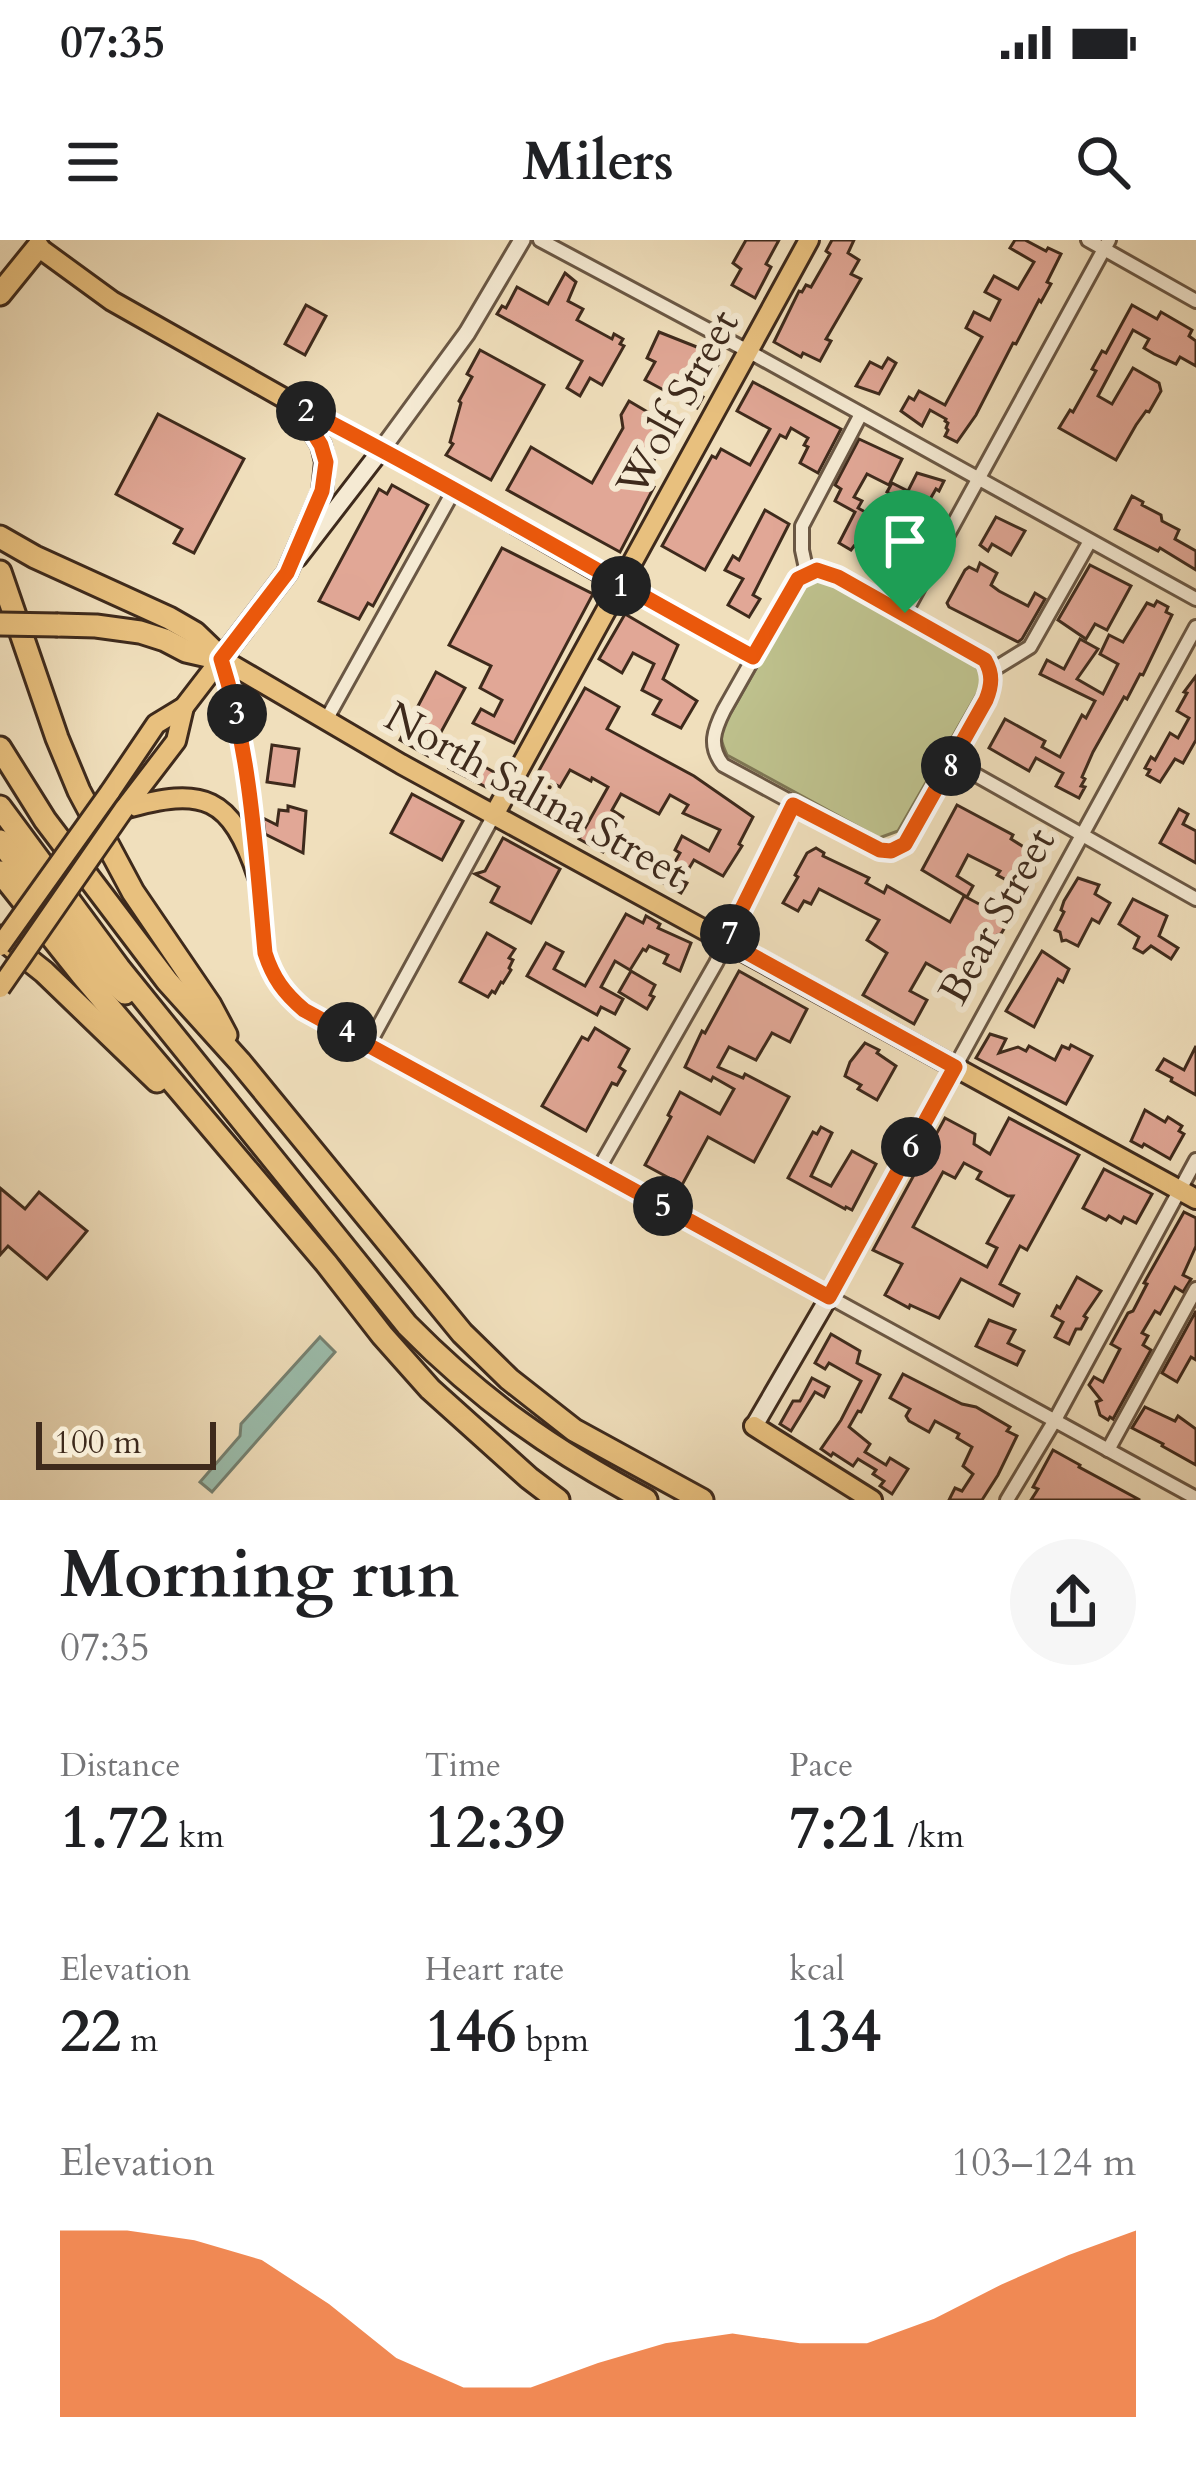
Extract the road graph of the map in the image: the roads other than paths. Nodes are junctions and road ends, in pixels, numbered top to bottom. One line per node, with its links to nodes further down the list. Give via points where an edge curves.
1 (522, 240): 12 (street, via 467,333)
2 (540, 240): 9 (street)
3 (809, 240): 9 (main road, Wolf Street)
4 (1088, 240): 6 (street)
5 (36, 242): 7 (highway); 10 (main road, via 112,301)
6 (1107, 244): 8 (street); 13 (street)
7 (0, 294)
8 (1196, 301)
9 (748, 351): 11 (street); 20 (main road, Wolf Street)
10 (296, 405): 12 (main road); 18 (main road, via 321,445 326,478)
11 (860, 414): 13 (street); 19 (street, via 802,526)
12 (382, 449): 14 (main road); 18 (main road)
13 (978, 480): 16 (street); 22 (street)
14 (454, 490): 20 (main road); 29 (street)
15 (0, 537): 26 (highway, via 169,618)
16 (1090, 541): 21 (street); 27 (street, via 1030,647)
17 (1, 573): 46 (highway, via 79,790)
18 (287, 573): 26 (main road)
19 (807, 573): 22 (street, via 838,577); 25 (street)
20 (620, 585): 25 (street); 35 (main road, Wolf Street)
21 (1196, 599)
22 (905, 613): 27 (street, via 978,654)
23 (0, 624): 26 (highway, bridge, via 140,632)
24 (1196, 627): 36 (street, Bear Street)
25 (753, 657): 32 (street, via 714,730 716,755)
26 (221, 659): 28 (main road); 29 (main road, North Salina Street); 39 (street, via 236,706)
27 (991, 671): 31 (street, via 992,687)
28 (184, 707): 34 (main road, via 176,741); 41 (main road, bridge, via 156,724)
29 (326, 720): 35 (main road, North Salina Street)
30 (0, 748): 46 (highway, via 167,981)
31 (953, 762): 32 (street, via 911,837 891,851); 36 (street)
32 (793, 805): 42 (street)
33 (0, 807): 44 (highway)
34 (124, 809): 39 (main road, via 162,798 200,800 236,824); 43 (main road, bridge)
35 (494, 815): 42 (main road, North Salina Street); 45 (street, Wolf Street)
36 (1081, 836): 40 (street); 47 (street, Bear Street)
37 (0, 841): 44 (highway, via 78,946)
38 (0, 872): 48 (highway)
39 (258, 877): 45 (street, via 272,974 304,1010)
40 (1196, 899)
41 (0, 941): 48 (highway, via 44,972)
42 (726, 941): 47 (main road, North Salina Street); 50 (street)
43 (0, 988)
44 (172, 1034): 59 (highway, via 444,1363 529,1432)
45 (369, 1044): 50 (street)
46 (240, 1062): 60 (highway, via 412,1276 509,1379 574,1430)
47 (955, 1067): 51 (main road, North Salina Street); 53 (main road, Bear Street)
48 (236, 1156): 58 (highway, via 430,1389)
49 (1196, 1160): 51 (street)
50 (598, 1170): 53 (street)
51 (1188, 1194): 54 (street)
52 (1196, 1288): 56 (street)
53 (829, 1297): 54 (street); 55 (main road, Bear Street)
54 (1054, 1420): 56 (street); 62 (street)
55 (754, 1426): 61 (main road)
56 (1108, 1450): 57 (street)
57 (1196, 1498)
58 (558, 1500)
59 (646, 1500)
60 (702, 1500)
61 (872, 1500)
62 (1007, 1500)

